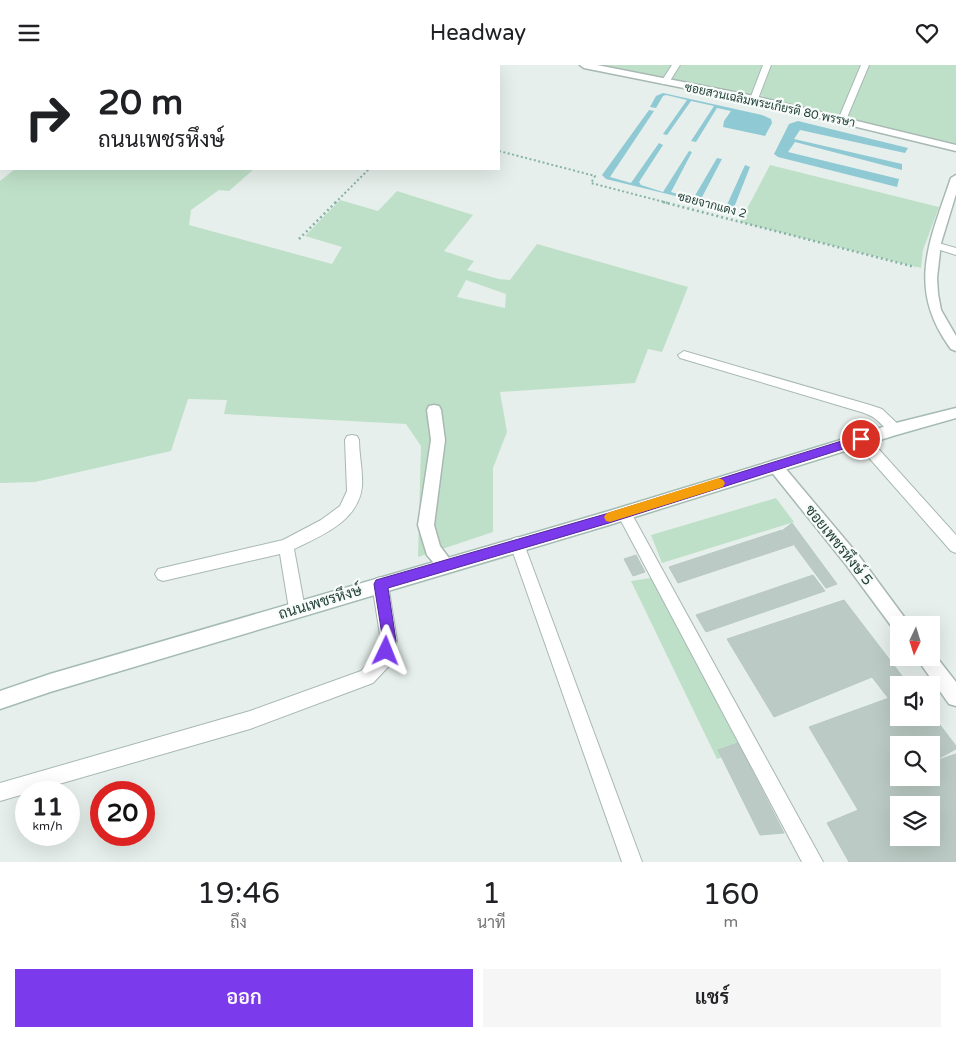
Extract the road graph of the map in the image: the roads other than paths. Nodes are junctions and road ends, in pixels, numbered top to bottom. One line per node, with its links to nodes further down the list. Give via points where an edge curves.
1 (584, 65): 5 (street, ซอยสวนเฉลิมพระเกียรติ 80 พรรษา)
2 (676, 65): 5 (lane)
3 (767, 65): 6 (lane)
4 (865, 65): 7 (lane)
5 (665, 82): 6 (street, ซอยสวนเฉลิมพระเกียรติ 80 พรรษา)
6 (754, 99): 7 (street, ซอยสวนเฉลิมพระเกียรติ 80 พรรษา)
7 (842, 120): 8 (street, ซอยสวนเฉลิมพระเกียรติ 80 พรรษา)
8 (956, 148)
9 (955, 182): 10 (street)
10 (935, 245): 11 (lane); 12 (street, via 932,271 934,309)
11 (956, 252)
12 (956, 347)
13 (684, 355): 16 (lane, via 865,407)
14 (434, 410): 24 (street, via 438,440 426,525 433,550)
15 (956, 413): 16 (street, ถนนเพชรหึงษ์)
16 (896, 429): 17 (street, ถนนเพชรหึงษ์)
17 (861, 439): 19 (street, ถนนเพชรหึงษ์); 23 (lane)
18 (352, 440): 22 (lane, via 354,492 346,508 319,530)
19 (775, 466): 20 (street, ถนนเพชรหึงษ์); 28 (street, ซอยเพชรหึงษ์ 5)
20 (624, 513): 21 (street, ถนนเพชรหึงษ์); 34 (lane)
21 (517, 544): 24 (street, ถนนเพชรหึงษ์); 33 (lane)
22 (286, 545): 25 (lane); 27 (lane)
23 (956, 546)
24 (446, 565): 26 (street, ถนนเพชรหึงษ์)
25 (163, 574)
26 (380, 584): 27 (street, ถนนเพชรหึงษ์); 32 (lane, via 390,641 383,660 367,677 250,719)
27 (297, 609): 31 (street, ถนนเพชรหึงษ์)
28 (894, 616)
29 (933, 666): 30 (street)
30 (956, 697)
31 (0, 700)
32 (0, 792)
33 (632, 862)
34 (813, 862)

